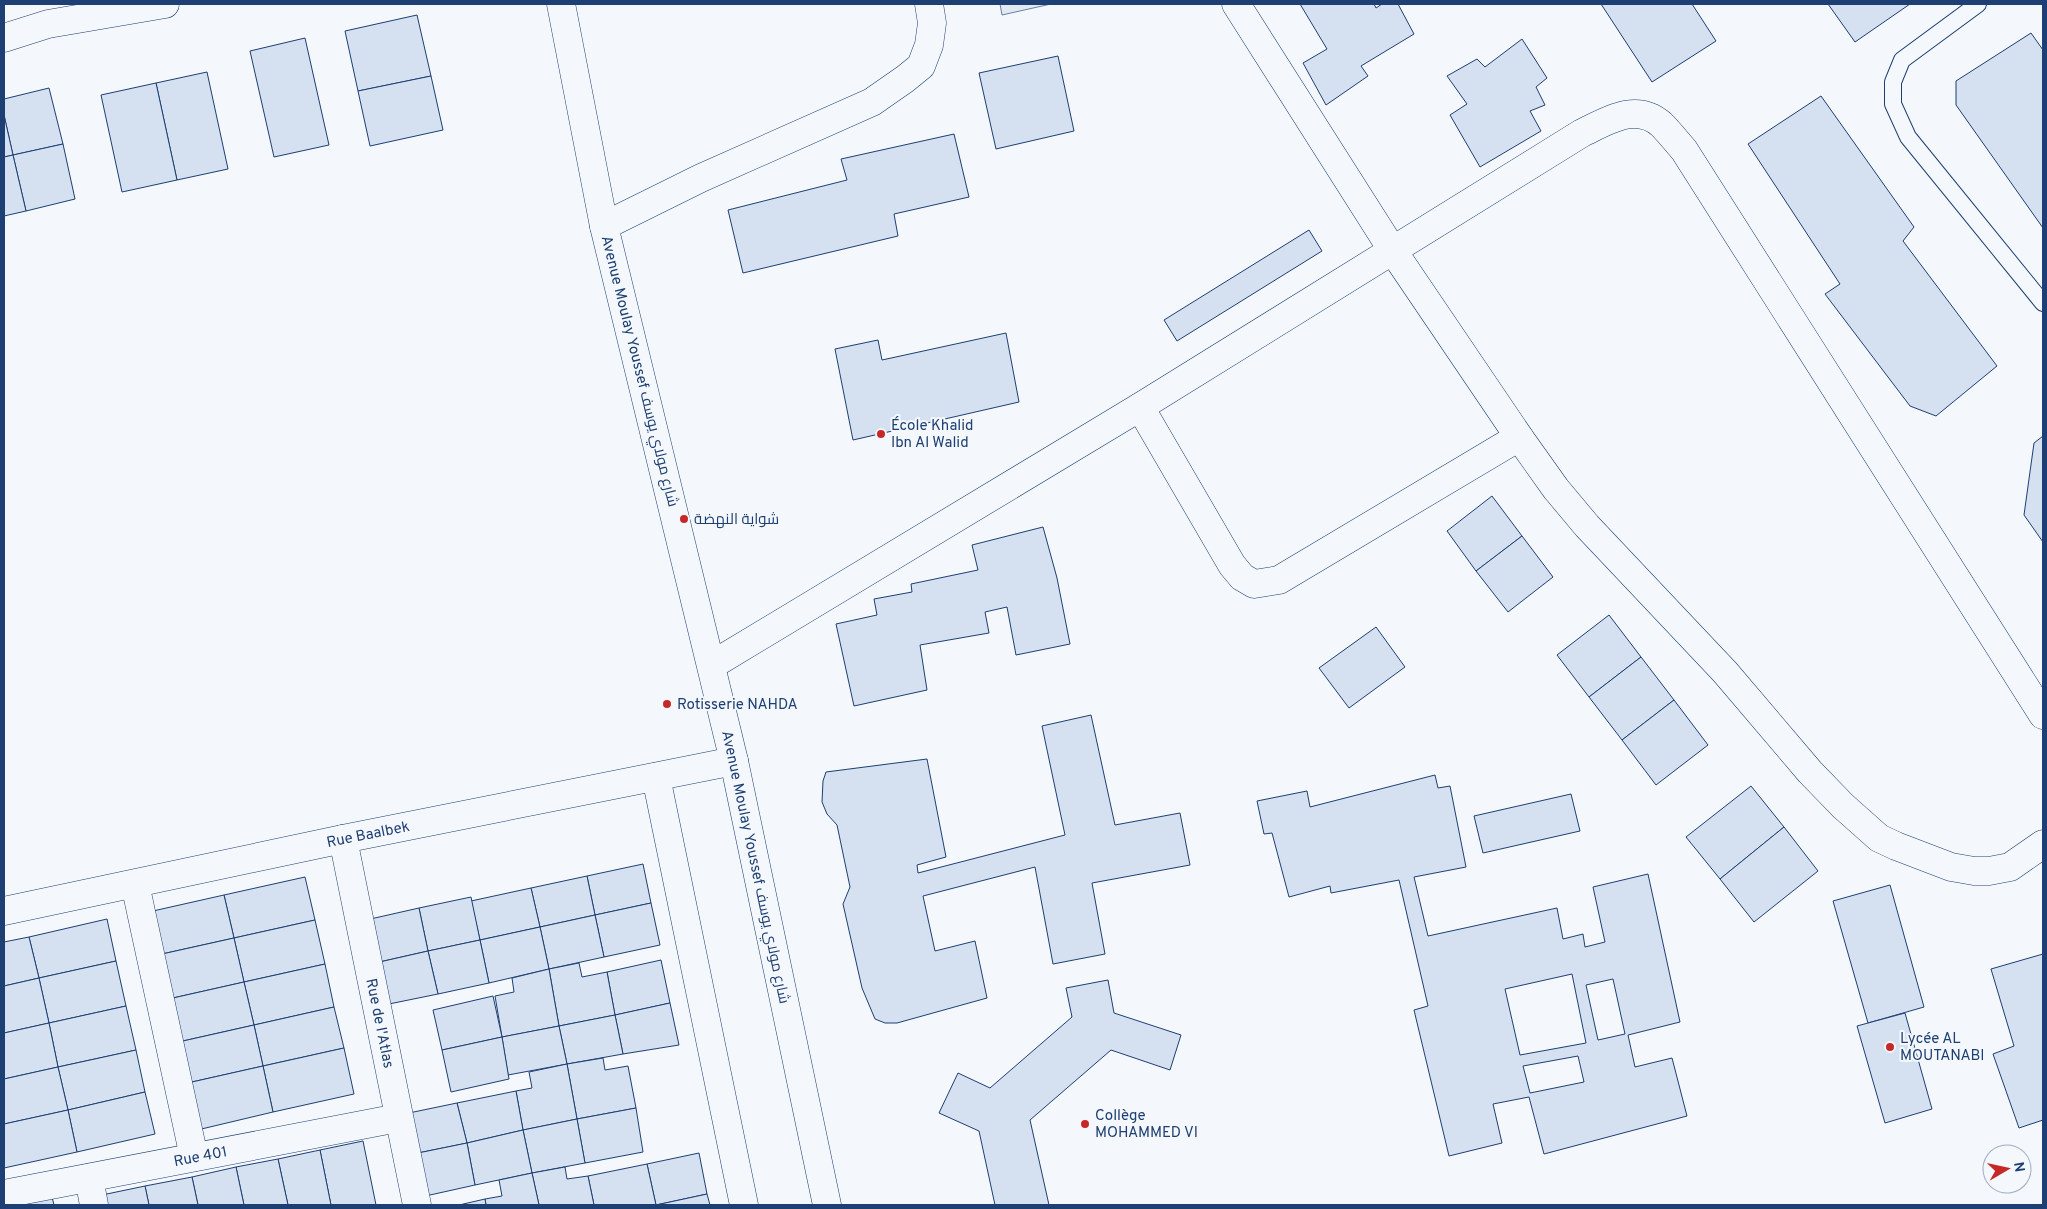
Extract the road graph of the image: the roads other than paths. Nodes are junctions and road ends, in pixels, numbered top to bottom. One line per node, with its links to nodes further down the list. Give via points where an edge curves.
1 (165, 4): 6 (street, via 48,24)
2 (561, 4): 7 (street, Avenue Moulay Youssef شارع مولاي يوسف)
3 (929, 4): 7 (street, via 932,23 929,45 921,66 872,102 701,178)
4 (1236, 4): 8 (street)
5 (1978, 4): 9 (lane, via 1902,60 1893,82 1893,104 1908,137)
6 (4, 38)
7 (604, 226): 12 (street, Avenue Moulay Youssef شارع مولاي يوسف)
8 (1393, 251): 10 (street); 11 (street); 13 (street, via 1582,133 1618,116 1642,113 1660,123 1684,150)
9 (2043, 303)
10 (1140, 407): 11 (street, via 1232,565 1242,577 1254,584 1279,580); 12 (street)
11 (1519, 437): 17 (street, via 1587,526 1725,672 1810,772 1870,832 1920,856 1950,867 1974,871 2010,867)
12 (712, 666): 14 (street, Avenue Moulay Youssef شارع مولاي يوسف)
13 (2043, 715)
14 (734, 761): 15 (street, Rue Baalbek); 27 (street, Avenue Moulay Youssef شارع مولاي يوسف)
15 (656, 777): 16 (street, Rue Baalbek); 26 (street)
16 (343, 840): 18 (street, Rue Baalbek); 20 (street, Rue de l'Atlas)
17 (2043, 844)
18 (135, 884): 19 (street, Rue Baalbek); 21 (street)
19 (4, 911)
20 (398, 1118): 21 (street, Rue 401); 25 (street, Rue de l'Atlas)
21 (194, 1157): 22 (street, Rue 401)
22 (89, 1178): 23 (street, Rue 401); 24 (street)
23 (4, 1194)
24 (94, 1205)
25 (417, 1205)
26 (744, 1205)
27 (827, 1205)

